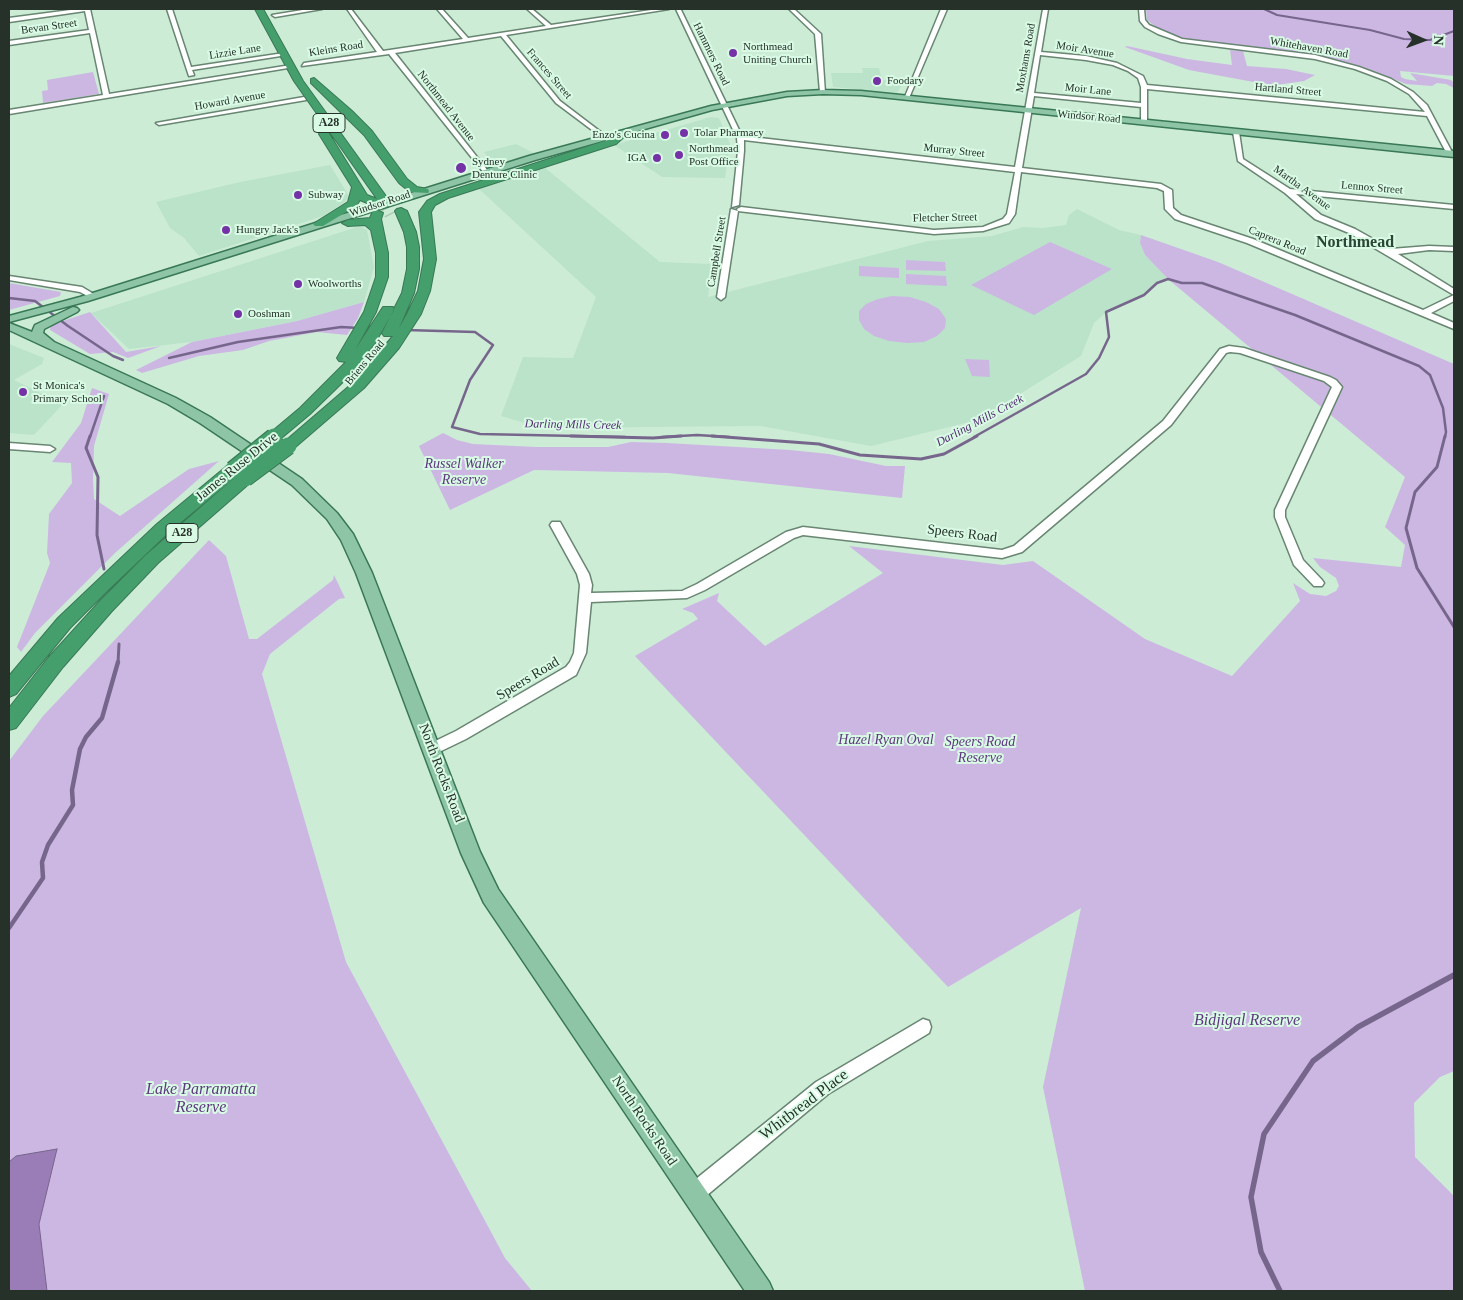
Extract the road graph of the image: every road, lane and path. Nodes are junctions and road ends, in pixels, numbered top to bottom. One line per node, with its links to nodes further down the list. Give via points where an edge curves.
1 (87, 9): 17 (street); 19 (street)
2 (169, 9): 29 (street)
3 (259, 9): 26 (highway, A28)
4 (319, 9): 15 (street)
5 (349, 9): 24 (street)
6 (439, 9): 21 (street)
7 (529, 9): 18 (street)
8 (608, 9): 16 (street)
9 (668, 9): 14 (street, Kleins Road); 16 (street, Kleins Road)
10 (791, 9): 34 (street, via 818,34)
11 (944, 9): 37 (street)
12 (1045, 9): 25 (street, Moxhams Road)
13 (1141, 9): 43 (street, Whitehaven Road, via 1147,26 1181,40 1300,54 1369,72 1411,93)
14 (681, 10): 39 (street, Hammers Road)
15 (275, 15)
16 (614, 17): 18 (street, Kleins Road)
17 (9, 20)
18 (550, 27): 20 (street, Kleins Road)
19 (92, 31): 22 (street, Bevan Street); 36 (street)
20 (502, 34): 21 (street, Kleins Road); 48 (street, Frances Street, via 558,102)
21 (467, 40): 23 (street, Kleins Road)
22 (9, 43)
23 (391, 52): 24 (street, Kleins Road); 52 (street, Northmead Avenue)
24 (381, 53): 27 (street, Kleins Road)
25 (1037, 54): 33 (street, Moir Avenue, via 1115,64 1141,77); 35 (street, Moxhams Road)
26 (284, 55): 28 (highway, A28); 29 (street, Lizzie Lane)
27 (302, 61): 28 (highway, Kleins Road); 31 (highway, A28)
28 (291, 68): 30 (highway, A28); 32 (street, Kleins Road)
29 (189, 69): 32 (street)
30 (299, 81): 38 (highway); 59 (highway, A28)
31 (314, 81): 44 (highway, A28); 54 (highway, via 368,133)
32 (193, 83): 36 (street, Kleins Road)
33 (1144, 87): 40 (street); 43 (street, Hartland Street)
34 (823, 92): 37 (main road, Windsor Road); 39 (main road, Windsor Road, via 763,97)
35 (1030, 94): 40 (street, Moir Lane); 41 (street, Moxhams Road)
36 (106, 96): 42 (street, Kleins Road)
37 (906, 98): 41 (main road, Windsor Road)
38 (304, 99): 46 (street, Howard Avenue); 56 (highway)
39 (725, 106): 48 (main road, Windsor Road); 48 (main road, Windsor Road); 49 (street, Campbell Street)
40 (1144, 106): 45 (street)
41 (1028, 111): 45 (main road, Windsor Road); 51 (street, Fletcher Street)
42 (9, 112)
43 (1429, 114): 50 (street, Whitehaven Road)
44 (338, 117)
45 (1144, 122): 47 (main road, Windsor Road)
46 (159, 123)
47 (1236, 132): 50 (main road, Windsor Road); 57 (street, Martha Avenue, via 1240,160)
48 (610, 138): 52 (main road, Windsor Road); 58 (main road, Windsor Road); 63 (highway, via 612,142 444,196 426,207)
49 (740, 138): 51 (street, Murray Street); 61 (street, Campbell Street)
50 (1452, 154)
51 (1018, 170): 55 (street, Murray Street); 61 (street, Fletcher Street, via 1011,214 1000,223 983,229 919,231)
52 (486, 172): 58 (main road, Windsor Road)
53 (383, 181): 59 (highway, Briens Road / A28)
54 (403, 181): 58 (highway); 59 (highway, via 402,193)
55 (1165, 188): 78 (street, Caprera Road, via 1168,190 1169,209 1178,217 1250,241)
56 (356, 189): 59 (highway, via 369,201); 64 (highway, via 352,204)
57 (1288, 191): 60 (street, Lennox Street); 68 (street, Martha Avenue, via 1318,216)
58 (422, 195): 59 (main road, Windsor Road); 59 (main road, Windsor Road, via 410,195)
59 (386, 206): 62 (main road, Windsor Road); 63 (highway, via 417,212); 64 (main road, Windsor Road); 65 (highway, via 375,216); 66 (highway, A28); 77 (highway, Briens Road / A28, via 410,232 414,261 408,293)
60 (1454, 207)
61 (737, 208): 73 (street, Campbell Street)
62 (348, 222): 65 (highway, via 368,221); 75 (main road, Windsor Road)
63 (426, 223): 79 (highway, via 430,259 424,291)
64 (319, 224): 72 (main road, Windsor Road)
65 (376, 228): 76 (highway, via 382,268 379,289)
66 (400, 245)
67 (1454, 249): 68 (street)
68 (1390, 252): 71 (street, Martha Avenue)
69 (9, 278): 72 (street, via 82,290)
70 (398, 282): 77 (highway, A28)
71 (1454, 293)
72 (93, 296): 75 (main road, Windsor Road)
73 (721, 297)
74 (1454, 298): 78 (street)
75 (72, 308): 80 (main road)
76 (370, 312): 85 (highway)
77 (393, 313): 85 (highway, Briens Road / A28)
78 (1424, 313): 82 (street, Caprera Road)
79 (414, 314): 85 (highway)
80 (45, 316): 81 (main road); 83 (main road); 86 (main road, via 37,331)
81 (9, 319)
82 (1454, 326)
83 (9, 327): 86 (main road, North Rocks Road)
84 (9, 338): 86 (main road, North Rocks Road)
85 (374, 343): 87 (highway, James Ruse Drive / A28); 87 (highway, via 359,385)
86 (50, 346): 96 (main road, North Rocks Road, via 205,420 296,482 332,516 348,538 360,565)
87 (279, 440): 90 (highway, bridge); 90 (highway, bridge)
88 (9, 446): 89 (street)
89 (50, 449)
90 (239, 474): 94 (highway, James Ruse Drive / A28, via 163,528 64,623); 95 (highway, James Ruse Drive / A28, via 106,606)
91 (556, 525): 93 (street, via 583,574 586,585)
92 (1318, 583): 93 (street, Speers Road, via 1298,562 1280,510 1338,387 1327,378 1229,349 1223,351 1167,423 1018,549 1002,554 803,531 790,535 683,595)
93 (584, 598): 96 (street, Speers Road, via 580,653 570,671)
94 (9, 689)
95 (9, 722)
96 (432, 749): 98 (main road, North Rocks Road, via 471,853 491,896)
97 (923, 1026): 98 (street, Whitbread Place, via 822,1088)
98 (694, 1194): 99 (main road, North Rocks Road)
99 (760, 1291)

